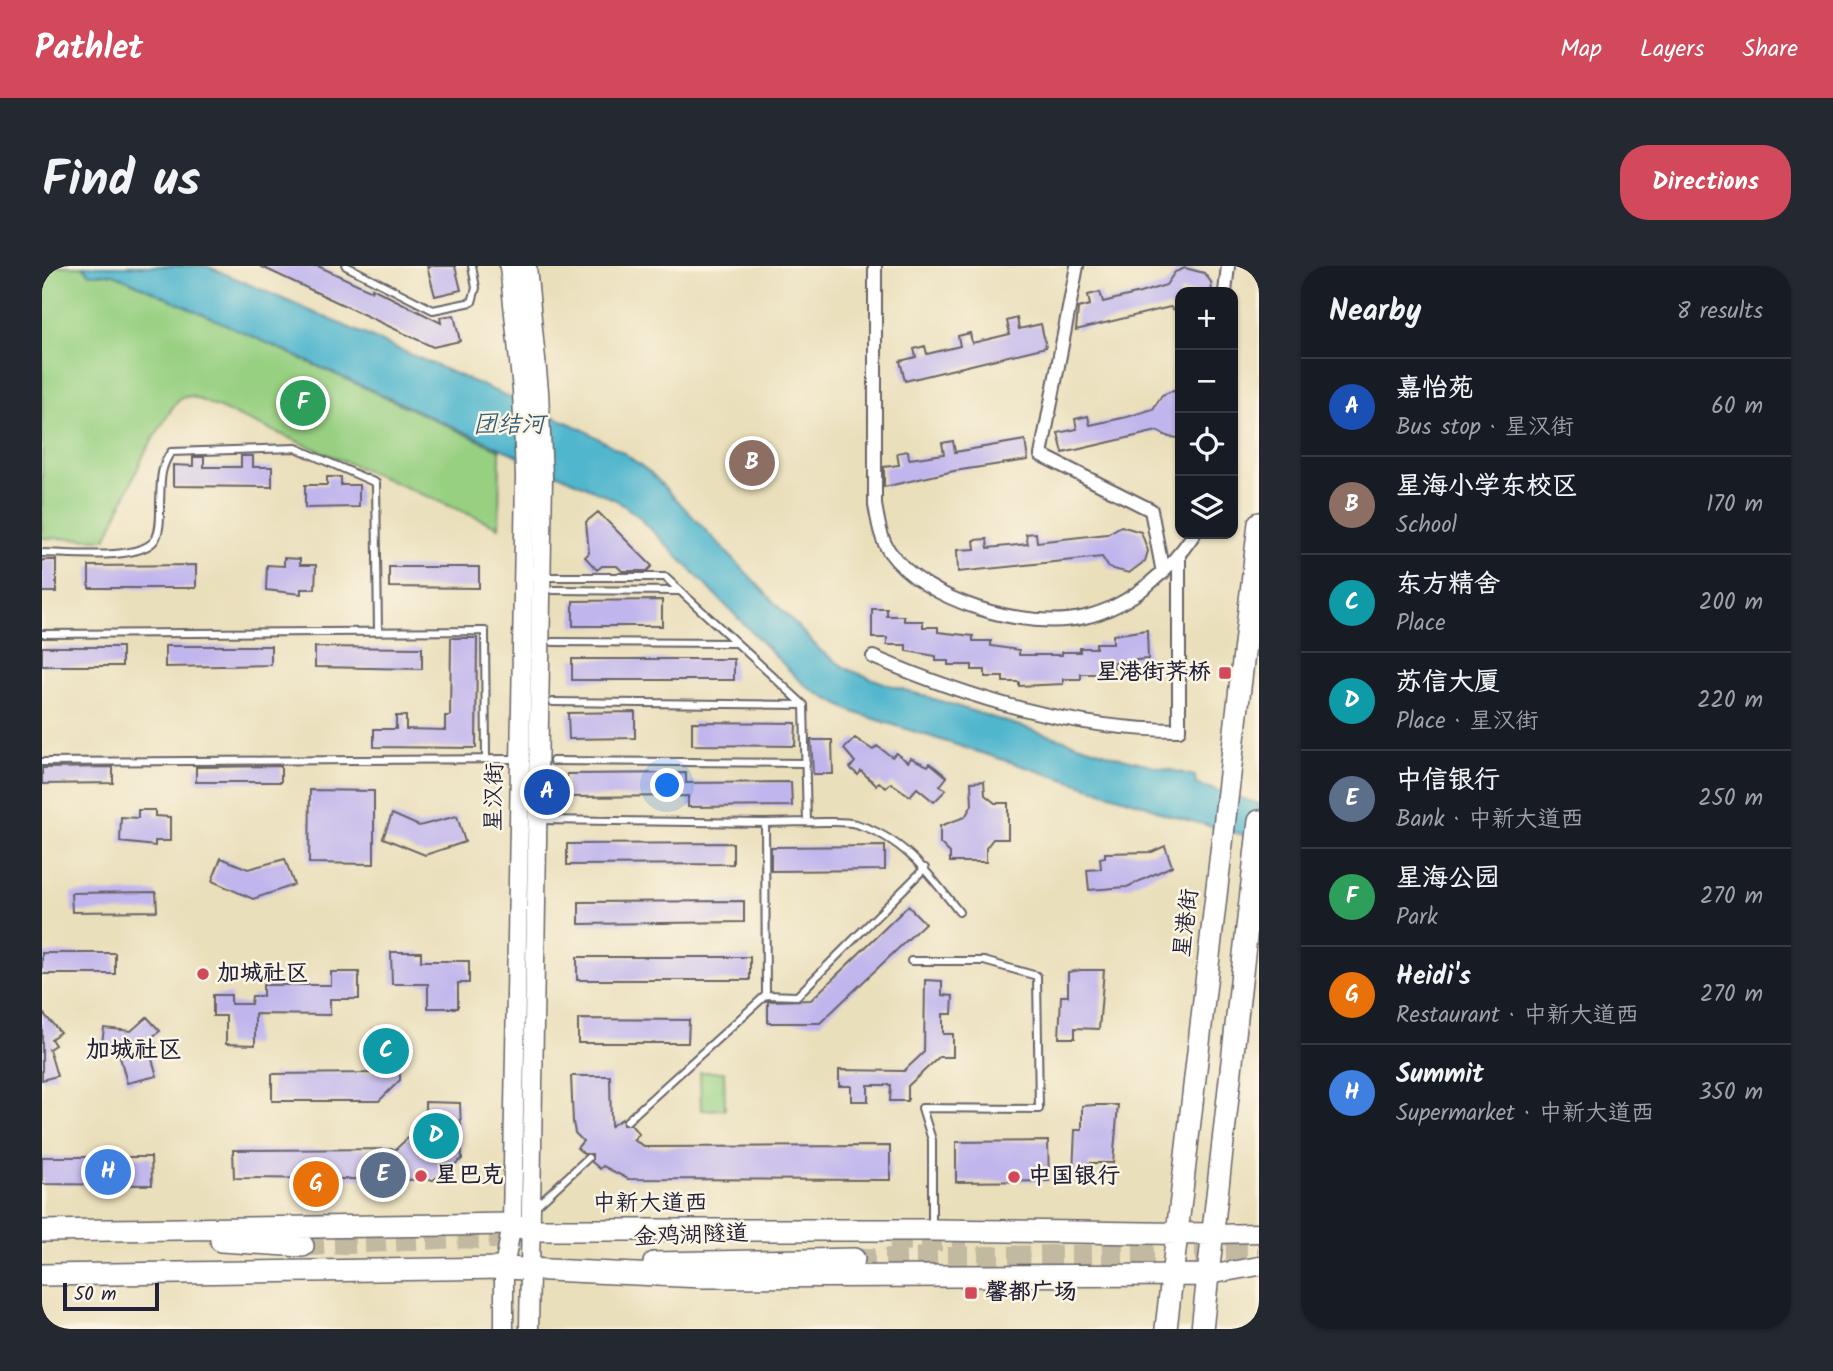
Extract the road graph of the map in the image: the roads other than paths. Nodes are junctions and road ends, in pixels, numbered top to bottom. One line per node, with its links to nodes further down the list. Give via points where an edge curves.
1 (346, 266): 2 (lane, via 433,310 472,302 476,288)
2 (472, 266)
3 (509, 266): 9 (main road, 星汉街)
4 (527, 266): 9 (main road, 星汉街)
5 (875, 266): 15 (street, via 874,491 878,522 890,551 926,583 957,600 984,610 1050,620 1085,617 1110,607)
6 (1077, 266): 15 (street, via 1041,455 1151,510)
7 (1228, 266): 8 (street)
8 (1226, 287)
9 (531, 391): 10 (main road, 星汉街)
10 (534, 477): 16 (main road, 星汉街); 26 (main road, 星汉街)
11 (1259, 523): 43 (main road, 星港街)
12 (1191, 539): 14 (street)
13 (42, 553): 18 (lane, via 120,554 146,548 156,538 161,466 171,452 296,448 376,483)
14 (1179, 556): 15 (street); 22 (street, via 1180,730 1137,730 1060,717 935,684)
15 (1163, 573)
16 (547, 583): 17 (lane); 17 (lane, via 666,577); 30 (main road, 星汉街)
17 (679, 591): 21 (lane)
18 (379, 631): 19 (lane); 25 (lane, via 485,631)
19 (42, 634)
20 (553, 642): 21 (lane)
21 (736, 643): 24 (lane)
22 (873, 657)
23 (553, 702): 24 (lane)
24 (804, 705): 29 (lane)
25 (486, 759): 26 (lane); 28 (lane)
26 (520, 759): 40 (main road, 星汉街)
27 (553, 761): 29 (lane)
28 (42, 762)
29 (806, 763): 32 (lane)
30 (537, 820): 33 (lane); 40 (main road, 星汉街)
31 (1259, 821): 45 (main road)
32 (807, 822): 33 (lane); 34 (lane, via 854,823 896,841)
33 (765, 823): 37 (lane)
34 (925, 868): 35 (lane); 37 (lane, via 797,996)
35 (958, 912)
36 (911, 961): 41 (lane, via 984,961 1037,976 1039,1109 922,1108 932,1140)
37 (766, 995): 38 (lane)
38 (626, 1121)
39 (588, 1158): 40 (lane)
40 (524, 1222): 41 (main road, 中新大道西); 42 (main road, 中新大道西); 49 (main road, 星汉街); 50 (main road, 星汉街)
41 (932, 1230): 43 (main road, 中新大道西)
42 (48, 1231): 46 (main road)
43 (1178, 1233): 45 (main road, 中新大道西); 52 (main road, 星港街)
44 (1259, 1233): 45 (main road, 中新大道西)
45 (1213, 1234): 53 (main road)
46 (303, 1246)
47 (854, 1259): 50 (main road, 金鸡湖隧道)
48 (1259, 1266): 53 (main road)
49 (504, 1268): 50 (main road); 51 (main road); 54 (main road, 星汉街)
50 (529, 1269): 52 (main road, via 702,1277); 55 (main road, 星汉街)
51 (42, 1275)
52 (1173, 1275): 53 (main road); 56 (main road, 星港街)
53 (1208, 1275): 57 (main road)
54 (504, 1329)
55 (529, 1329)
56 (1166, 1329)
57 (1202, 1329)

